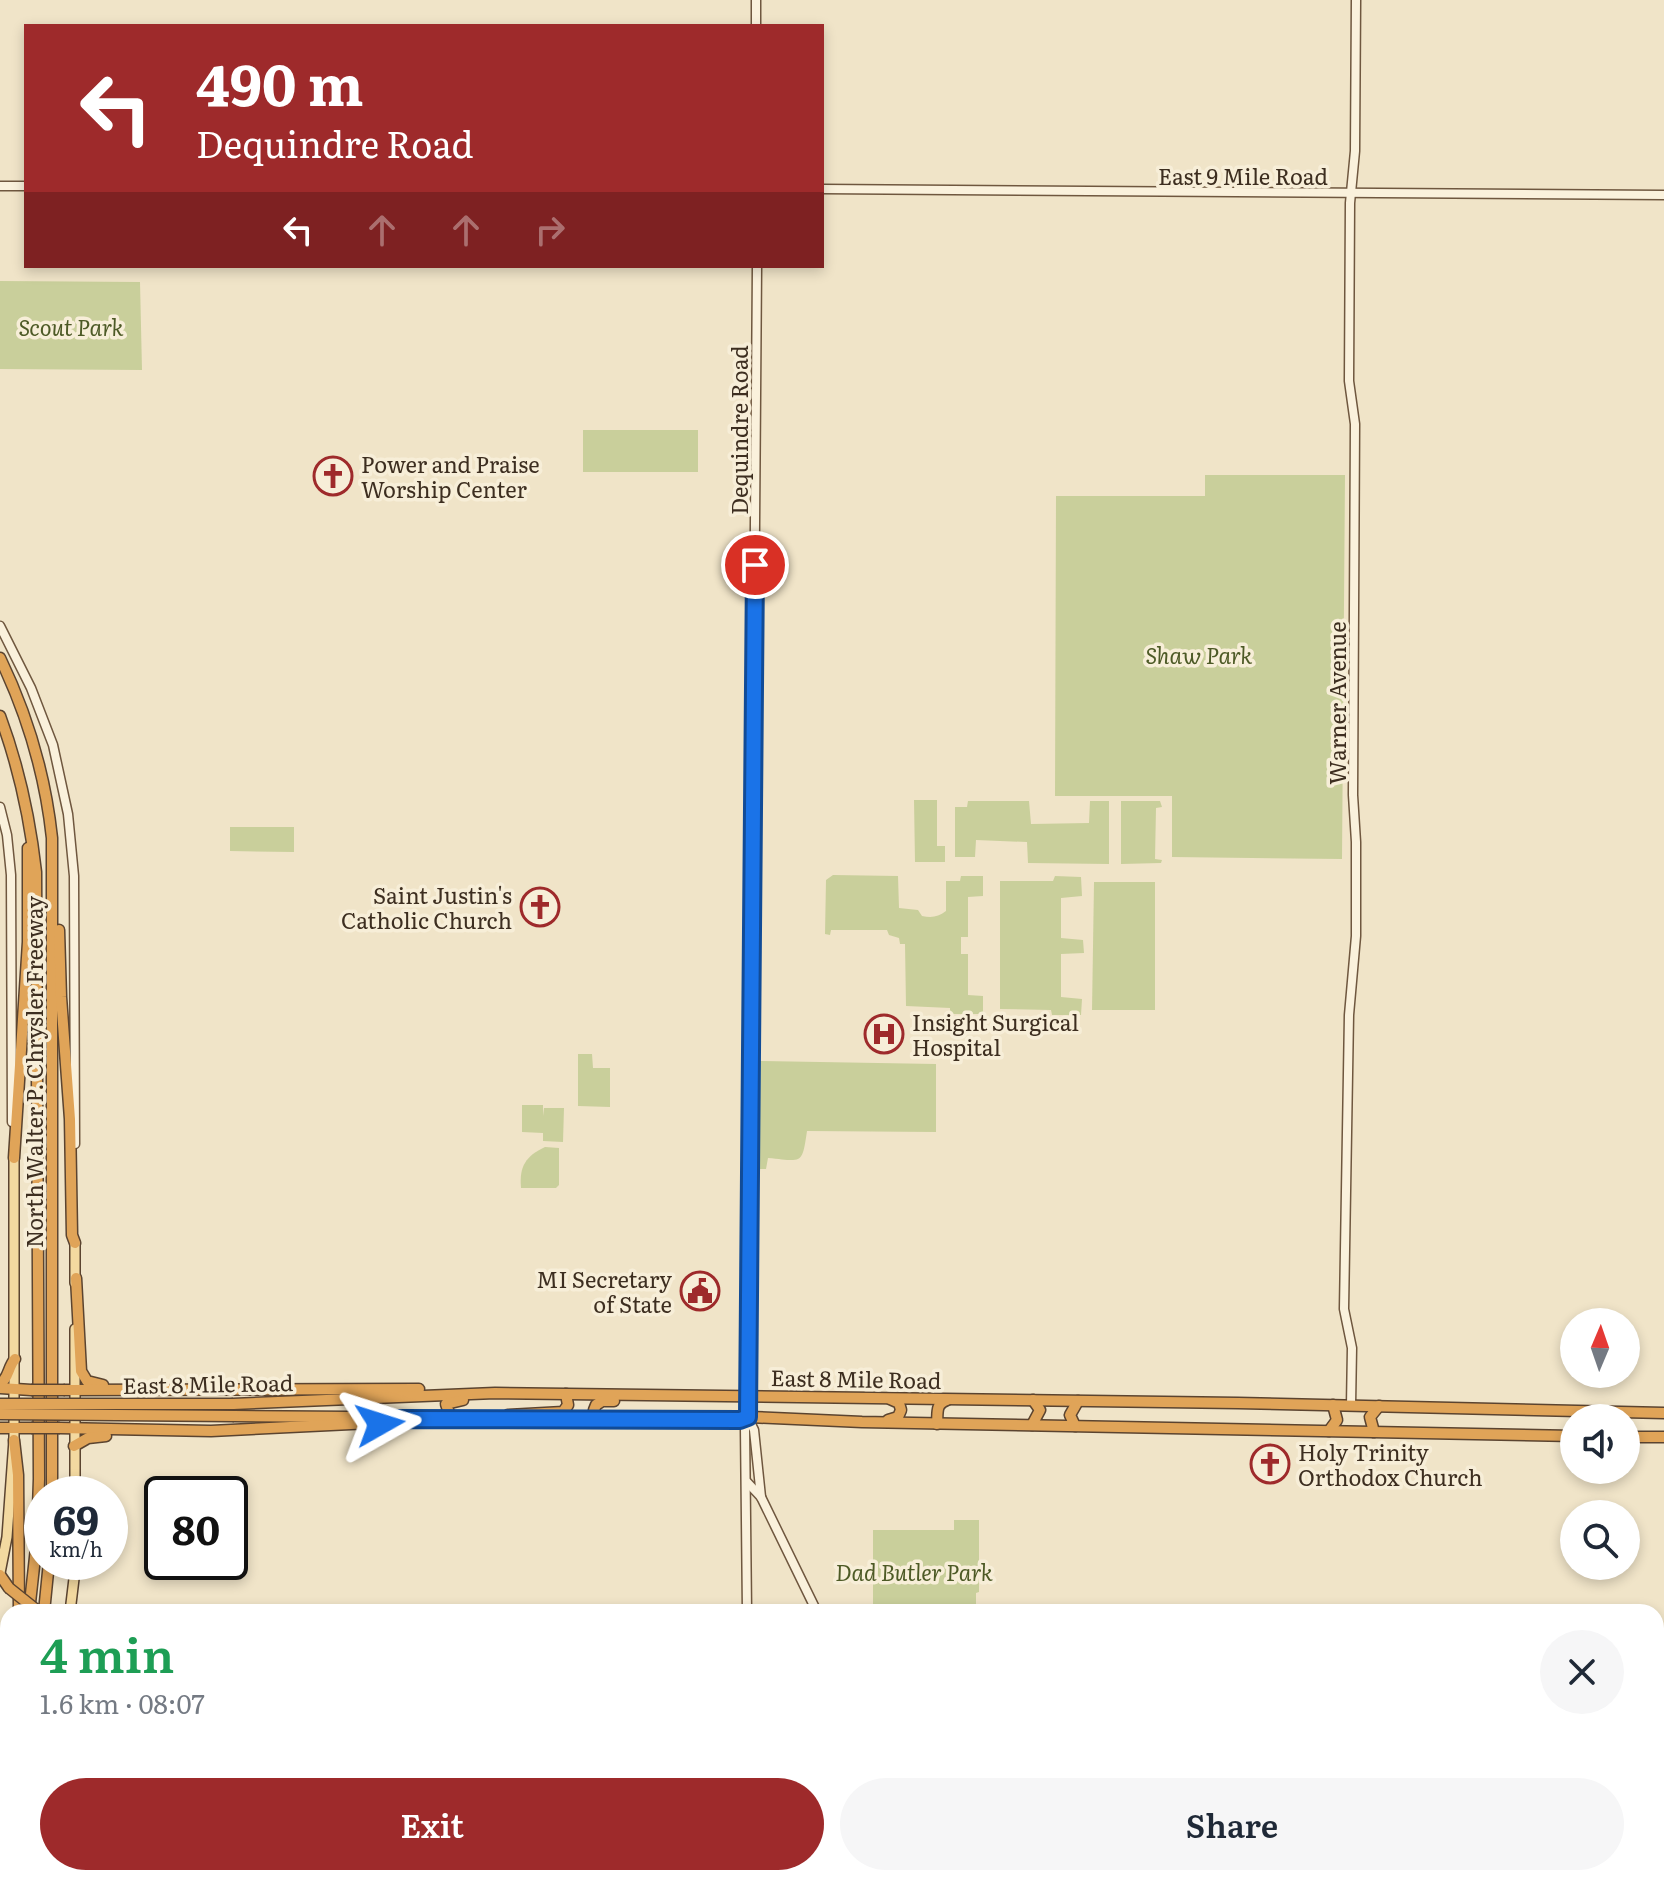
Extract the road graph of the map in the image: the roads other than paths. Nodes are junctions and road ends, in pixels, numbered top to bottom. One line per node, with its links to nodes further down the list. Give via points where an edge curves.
1 (756, 0): 3 (main road)
2 (1356, 0): 7 (main road, Warner Avenue)
3 (756, 24)
4 (0, 186): 5 (main road)
5 (24, 186)
6 (824, 189): 7 (main road, East 9 Mile Road)
7 (1351, 194): 8 (main road, East 9 Mile Road); 35 (main road, Warner Avenue, via 1357,910 1349,1015 1344,1309 1352,1348)
8 (1664, 195)
9 (757, 268): 28 (main road, Dequindre Road)
10 (0, 626): 17 (main road, via 53,745 70,827)
11 (0, 658): 15 (highway, North Walter P. Chrysler Freeway, via 41,767)
12 (0, 716): 14 (highway)
13 (0, 807): 16 (main road, via 11,875)
14 (31, 826): 16 (highway); 69 (highway, via 36,872 40,1402 39,1509)
15 (53, 872): 17 (highway); 60 (highway, North Walter P. Chrysler Freeway)
16 (14, 1158): 19 (main road)
17 (75, 1243): 18 (main road)
18 (76, 1278): 22 (main road); 23 (highway, via 81,1374 92,1384)
19 (15, 1359): 20 (highway); 21 (main road)
20 (0, 1386): 21 (highway)
21 (15, 1389): 22 (highway, bridge); 55 (main road)
22 (69, 1390): 23 (highway); 51 (main road)
23 (132, 1390): 24 (highway)
24 (457, 1394): 25 (highway, East 8 Mile Road); 33 (highway, East 8 Mile Road, bridge, via 233,1404)
25 (520, 1394): 26 (highway, East 8 Mile Road); 42 (highway, via 504,1400 451,1401 446,1405)
26 (566, 1394): 27 (highway, East 8 Mile Road); 43 (highway, via 568,1407 563,1412)
27 (735, 1396): 28 (highway, East 8 Mile Road); 44 (highway, via 718,1403 602,1401 594,1407)
28 (748, 1396): 29 (highway, East 8 Mile Road); 40 (main road, Dequindre Road)
29 (880, 1398): 30 (highway, East 8 Mile Road); 45 (highway, via 897,1400 899,1414)
30 (949, 1399): 31 (highway, East 8 Mile Road); 46 (highway, via 938,1406)
31 (1033, 1400): 32 (highway, East 8 Mile Road); 47 (highway, via 1040,1410)
32 (1078, 1401): 34 (highway, East 8 Mile Road); 48 (highway, via 1071,1412)
33 (0, 1404)
34 (1333, 1405): 35 (highway, East 8 Mile Road); 53 (highway, via 1337,1420)
35 (1351, 1405): 36 (highway, East 8 Mile Road)
36 (1379, 1406): 37 (highway, East 8 Mile Road); 54 (highway, via 1370,1417)
37 (1641, 1412): 38 (highway, East 8 Mile Road); 50 (highway)
38 (1664, 1413)
39 (0, 1414): 41 (highway, East 8 Mile Road, bridge)
40 (748, 1414): 44 (highway, East 8 Mile Road, via 740,1420); 45 (highway, East 8 Mile Road); 62 (main road); 63 (main road)
41 (398, 1419): 42 (highway, East 8 Mile Road); 52 (highway, East 8 Mile Road, via 388,1424)
42 (451, 1419): 43 (highway, East 8 Mile Road)
43 (495, 1419): 44 (highway, East 8 Mile Road)
44 (597, 1420)
45 (865, 1422): 46 (highway, East 8 Mile Road)
46 (937, 1424): 47 (highway, East 8 Mile Road)
47 (1032, 1425): 48 (highway, East 8 Mile Road)
48 (1075, 1426): 53 (highway, East 8 Mile Road)
49 (0, 1428): 55 (highway, East 8 Mile Road)
50 (1640, 1428)
51 (74, 1429): 52 (highway, East 8 Mile Road); 55 (highway, East 8 Mile Road, bridge, via 31,1428); 59 (main road)
52 (150, 1430): 59 (highway, via 93,1437)
53 (1329, 1431): 54 (highway, East 8 Mile Road)
54 (1374, 1432): 56 (highway, East 8 Mile Road)
55 (14, 1434): 65 (main road); 68 (highway)
56 (1560, 1436)
57 (1640, 1437): 58 (highway)
58 (1664, 1437)
59 (74, 1446): 61 (main road)
60 (52, 1476)
61 (75, 1476)
62 (747, 1482): 63 (main road); 64 (main road)
63 (761, 1497): 64 (main road); 74 (main road)
64 (747, 1510): 73 (main road)
65 (0, 1574): 70 (highway, bridge)
66 (46, 1580): 71 (highway)
67 (74, 1580): 72 (main road)
68 (19, 1604)
69 (30, 1604)
70 (30, 1604)
71 (42, 1604)
72 (71, 1604)
73 (747, 1604)
74 (813, 1604)

